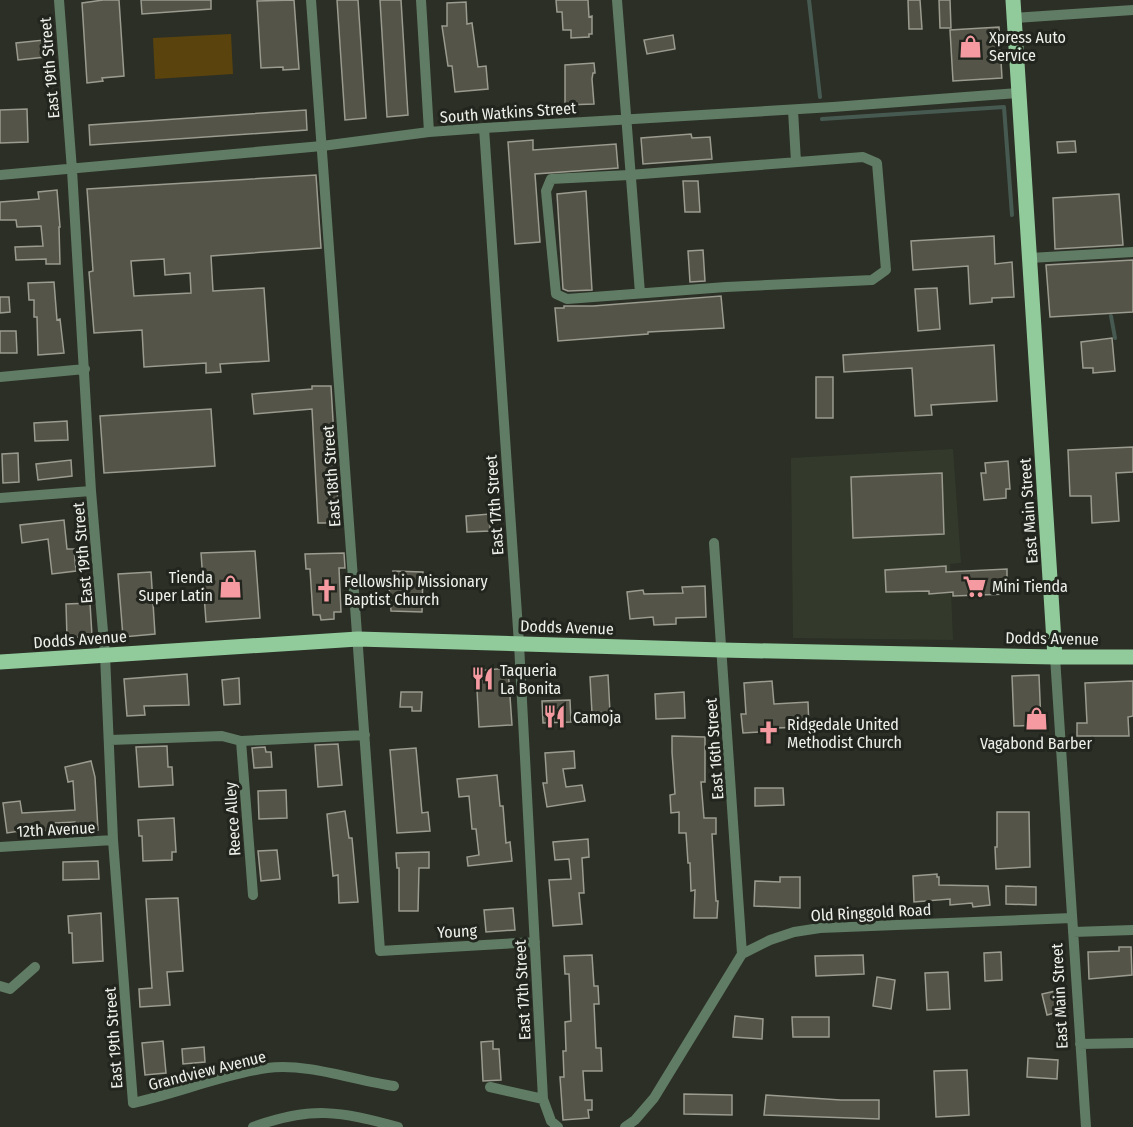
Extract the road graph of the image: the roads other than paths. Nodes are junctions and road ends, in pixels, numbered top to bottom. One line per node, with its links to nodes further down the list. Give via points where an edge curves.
1 (59, 0): 15 (street, East 19th Street)
2 (311, 0): 13 (street, East 18th Street)
3 (421, 0): 12 (street)
4 (616, 0): 10 (street)
5 (1013, 0): 7 (main road, East Main Street)
6 (1133, 10): 7 (street)
7 (1014, 18): 8 (main road, East Main Street)
8 (1018, 93): 9 (street, South Watkins Street); 19 (main road, East Main Street)
9 (793, 110): 10 (street, South Watkins Street); 14 (street)
10 (627, 119): 11 (street, South Watkins Street); 17 (street)
11 (484, 128): 12 (street, South Watkins Street); 27 (street, East 17th Street)
12 (429, 132): 13 (street, South Watkins Street)
13 (322, 146): 15 (street, South Watkins Street); 26 (street, East 18th Street)
14 (796, 162): 17 (street); 20 (street, via 863,157 877,163 886,270 872,280)
15 (72, 170): 16 (street, South Watkins Street); 21 (street, East 19th Street)
16 (0, 175)
17 (629, 175): 20 (street); 20 (street, via 551,179 546,191 556,294 567,299)
18 (1133, 252): 19 (street)
19 (1030, 258): 30 (main road, East Main Street)
20 (640, 293)
21 (85, 369): 22 (street); 23 (street, East 19th Street)
22 (0, 377)
23 (91, 491): 24 (street); 29 (street, East 19th Street)
24 (0, 498)
25 (714, 543): 28 (street, East 16th Street)
26 (358, 639): 27 (main road, Dodds Avenue); 29 (main road, Dodds Avenue); 33 (street, East 18th Street)
27 (519, 644): 28 (main road, Dodds Avenue); 42 (street, East 17th Street)
28 (722, 650): 30 (main road, Dodds Avenue); 44 (street, East 16th Street)
29 (105, 655): 32 (main road, Dodds Avenue); 34 (street, East 19th Street)
30 (1055, 657): 31 (main road, Dodds Avenue); 39 (street, East Main Street)
31 (1133, 657)
32 (0, 662)
33 (365, 735): 35 (street); 43 (street, East 18th Street)
34 (110, 740): 35 (street, via 222,736); 36 (street, East 19th Street)
35 (241, 741): 38 (street, Reece Alley)
36 (113, 840): 37 (street, 12th Avenue); 52 (street, East 19th Street)
37 (0, 847)
38 (253, 895)
39 (1072, 918): 41 (street, East Main Street); 44 (street, Old Ringgold Road, via 820,928 794,932)
40 (1133, 930): 41 (street)
41 (1073, 932): 48 (street, East Main Street)
42 (535, 942): 43 (street, Young); 51 (street, East 17th Street)
43 (380, 951)
44 (742, 954): 56 (street, via 654,1098)
45 (35, 967): 46 (street, via 10,989)
46 (0, 986)
47 (1133, 1043): 48 (street)
48 (1080, 1044): 57 (street, East Main Street)
49 (394, 1086): 52 (street, Grandview Avenue, via 310,1069 268,1068)
50 (490, 1087): 51 (street)
51 (543, 1099): 55 (street, East 17th Street)
52 (133, 1103)
53 (253, 1127): 54 (street, via 318,1112 353,1115)
54 (398, 1127)
55 (558, 1127)
56 (625, 1127)
57 (1086, 1127)

